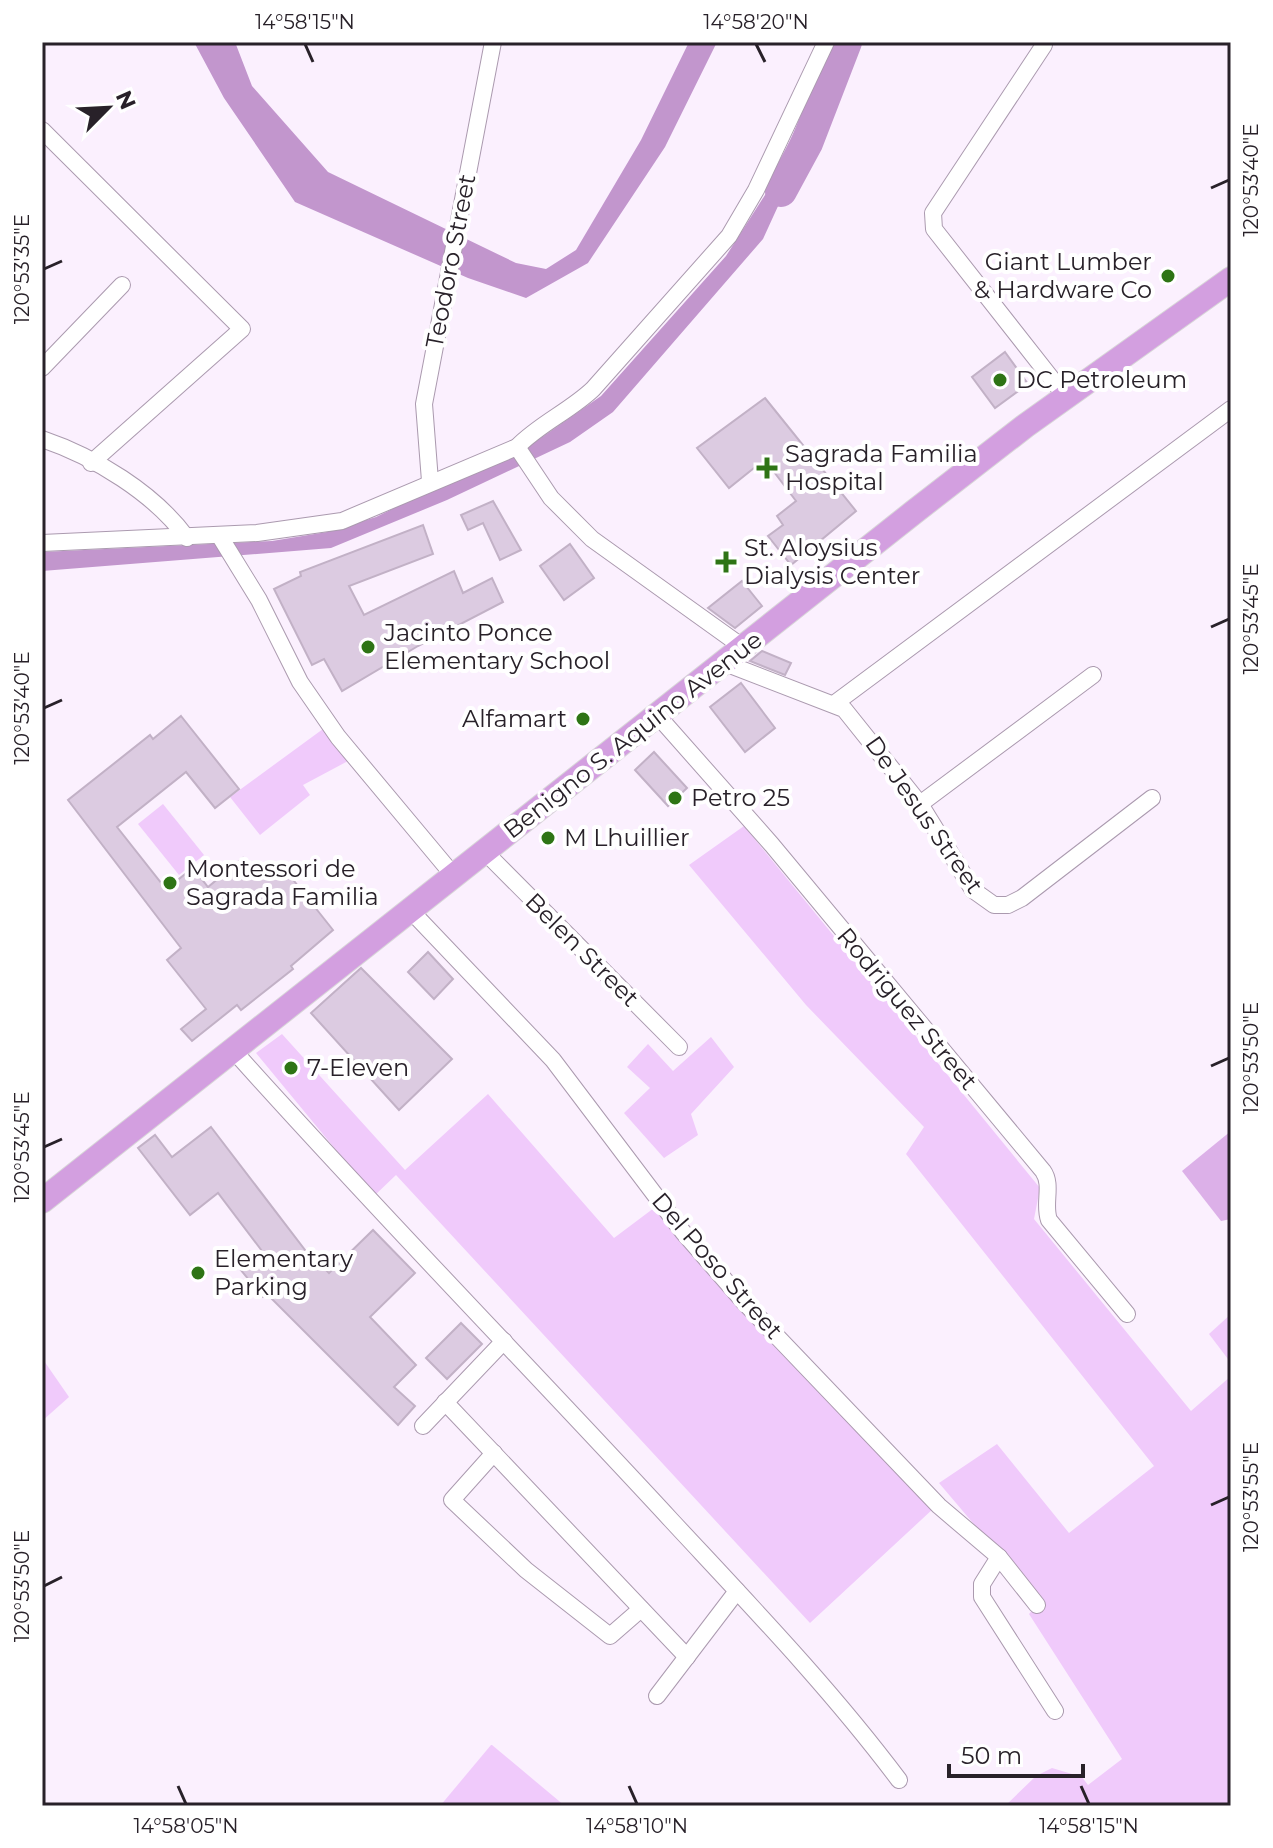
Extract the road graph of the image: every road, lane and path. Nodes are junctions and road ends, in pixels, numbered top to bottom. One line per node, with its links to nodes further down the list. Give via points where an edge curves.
1 (493, 42): 13 (street, Teodoro Street, via 424,404)
2 (826, 42): 11 (street, via 729,236 593,389)
3 (1044, 45): 8 (street, via 933,213 934,229)
4 (42, 130): 12 (street, via 242,329)
5 (1231, 279): 8 (main road, Benigno S. Aquino Avenue)
6 (122, 285): 7 (street)
7 (42, 368)
8 (1066, 397): 17 (main road, Benigno S. Aquino Avenue)
9 (1231, 409): 19 (street)
10 (42, 439): 12 (street)
11 (517, 447): 13 (street); 17 (street, De Jesus Street, via 551,498 592,539)
12 (91, 463): 15 (street, via 170,514)
13 (430, 481): 14 (street, via 342,521)
14 (219, 535): 15 (street); 24 (street, via 300,682 338,737)
15 (187, 538): 16 (street)
16 (42, 543)
17 (734, 655): 19 (street, De Jesus Street); 20 (main road, Benigno S. Aquino Avenue)
18 (1093, 675): 22 (street)
19 (834, 704): 22 (street, De Jesus Street, via 852,716)
20 (658, 716): 23 (main road, Benigno S. Aquino Avenue); 29 (street, Rodriguez Street, via 1043,1171 1049,1220)
21 (1152, 798): 22 (street, De Jesus Street, via 1008,905 994,905 973,890)
22 (920, 804)
23 (486, 853): 24 (main road, Benigno S. Aquino Avenue); 26 (street, Belen Street)
24 (454, 876): 25 (main road, Benigno S. Aquino Avenue)
25 (412, 912): 27 (main road, Benigno S. Aquino Avenue); 34 (street, Del Poso Street, via 553,1060 683,1232 744,1302 939,1506)
26 (679, 1047)
27 (233, 1050): 28 (main road, Benigno S. Aquino Avenue); 30 (street)
28 (42, 1201)
29 (1127, 1314)
30 (504, 1341): 31 (street); 35 (street)
31 (445, 1402): 32 (street); 33 (street)
32 (423, 1426)
33 (494, 1453): 37 (street); 37 (street, via 452,1500 526,1570 610,1636)
34 (999, 1557): 36 (street, Del Poso Street); 40 (street, via 982,1584 982,1597)
35 (737, 1591): 38 (street); 41 (street, via 850,1715)
36 (1037, 1605)
37 (641, 1609): 38 (street)
38 (687, 1657): 39 (street)
39 (657, 1696)
40 (1055, 1711)
41 (899, 1780)

